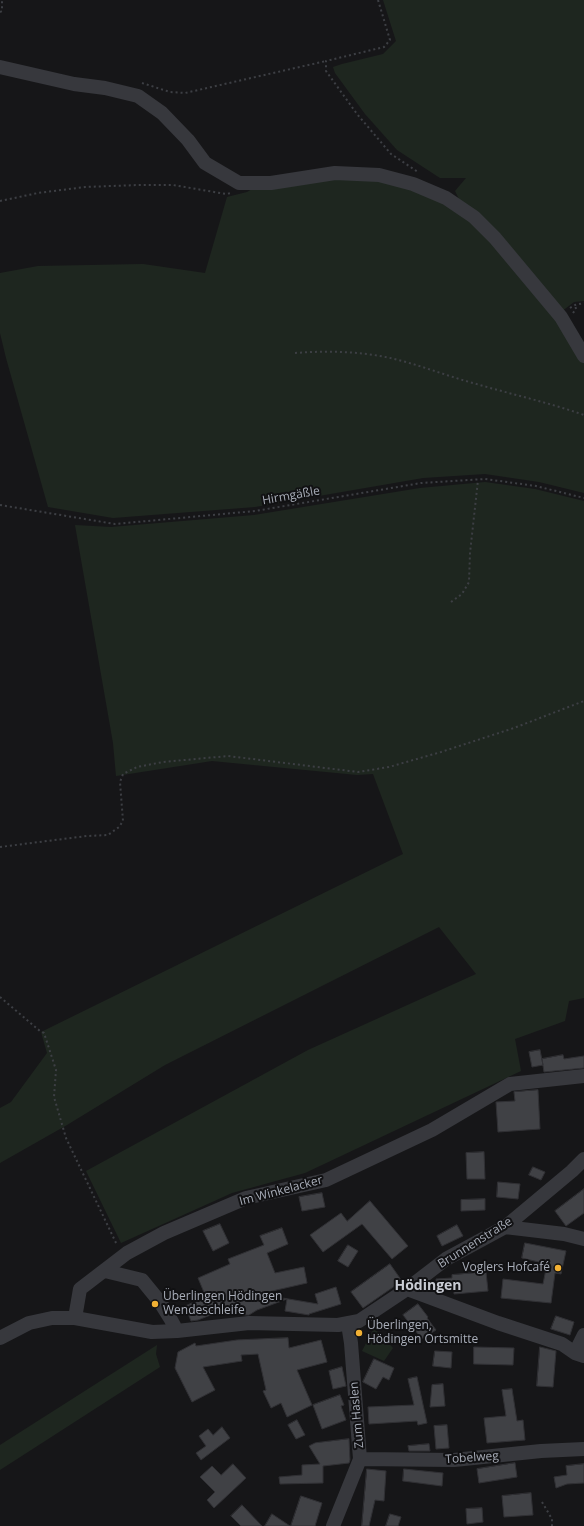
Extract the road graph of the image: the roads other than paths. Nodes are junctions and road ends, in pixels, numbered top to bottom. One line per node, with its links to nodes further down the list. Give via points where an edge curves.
1 (0, 67): 2 (street, via 138,96 162,113 188,140 205,163 239,183 271,183 335,173 379,175 413,184 446,198 474,217 496,238 567,315)
2 (584, 356)
3 (584, 1076): 7 (street, Im Winkelacker, via 510,1084 432,1130 326,1180 246,1198 164,1233 127,1253)
4 (584, 1159): 5 (street, Brunnenstraße, via 572,1172)
5 (505, 1227): 6 (street); 8 (street, Brunnenstraße, via 446,1259)
6 (584, 1239)
7 (105, 1271): 9 (street, Im Winkelacker, via 80,1289); 11 (street, via 142,1280 160,1302)
8 (407, 1289): 10 (street, Brunnenstraße, via 359,1321); 14 (street, via 562,1344)
9 (75, 1318): 11 (street, Brunnenstraße, via 152,1332); 13 (street, Brunnenstraße, via 52,1318 29,1323)
10 (348, 1324): 11 (street, Brunnenstraße, via 249,1323); 16 (street, Zum Haslen)
11 (177, 1331)
12 (584, 1335): 14 (street)
13 (0, 1338)
14 (579, 1355)
15 (584, 1449): 16 (street, Tobelweg, via 454,1460)
16 (360, 1459): 17 (street, Zum Haslen)
17 (333, 1526)

